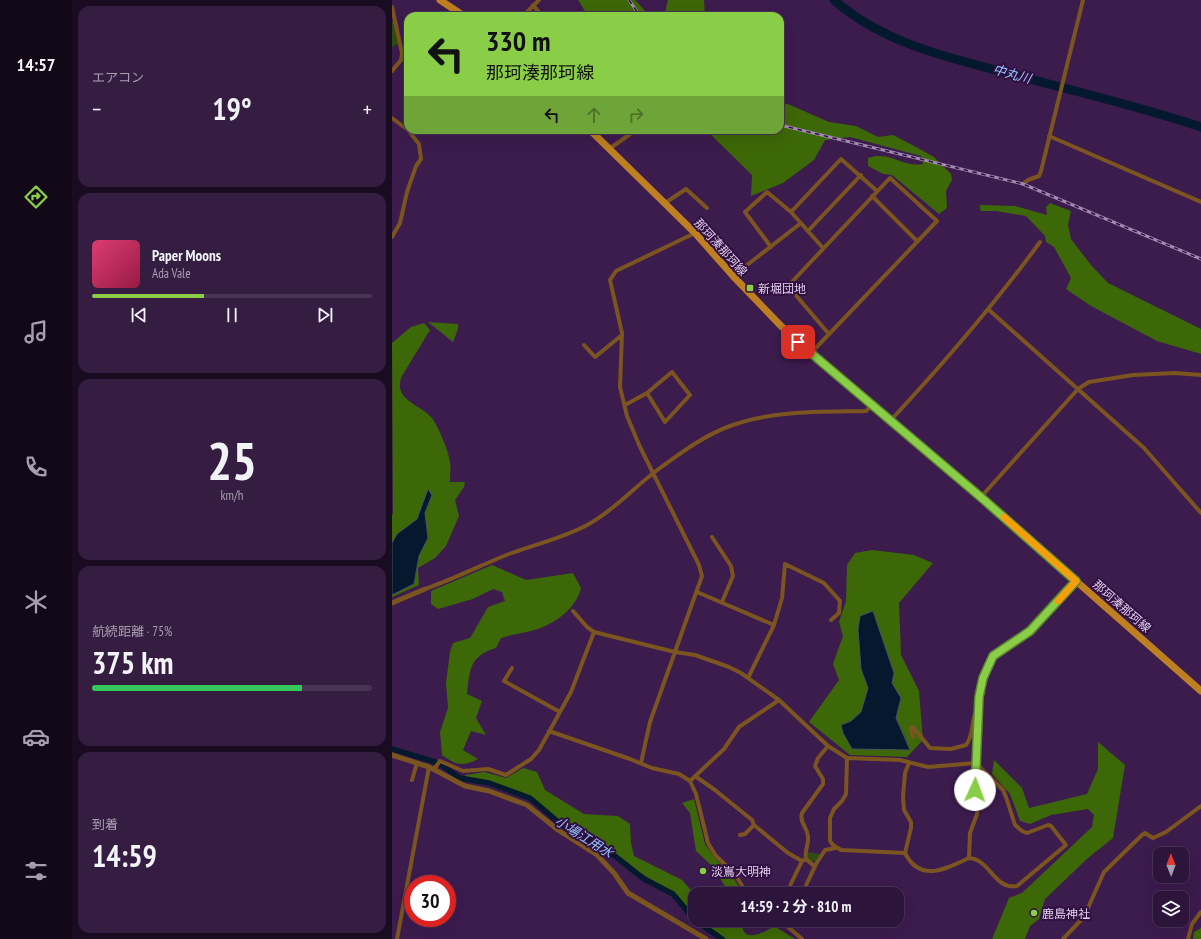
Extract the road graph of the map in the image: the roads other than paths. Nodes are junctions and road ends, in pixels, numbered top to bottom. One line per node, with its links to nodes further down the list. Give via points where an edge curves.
1 (440, 0): 6 (main road)
2 (539, 0): 4 (street)
3 (1083, 0): 15 (street)
4 (534, 5): 7 (street); 8 (street)
5 (392, 7): 9 (street, via 402,53 401,60)
6 (458, 12)
7 (527, 12)
8 (539, 12)
9 (392, 71)
10 (392, 118): 11 (street)
11 (404, 126)
12 (412, 134): 28 (street, via 419,144 421,159 407,192 400,223)
13 (594, 134): 16 (main road, 那珂湊那珂線)
14 (630, 134): 16 (street)
15 (1049, 136): 18 (street, via 1039,176); 21 (street)
16 (609, 149): 22 (main road, 那珂湊那珂線)
17 (861, 175): 19 (street); 24 (street, via 841,159); 26 (street)
18 (1023, 184)
19 (876, 191): 20 (street); 29 (street, via 890,178 937,221)
20 (872, 196): 29 (street); 32 (street)
21 (1201, 202)
22 (664, 203): 23 (street, via 686,189); 27 (main road, 那珂湊那珂線)
23 (707, 208)
24 (791, 212): 25 (street); 31 (street, via 767,192 745,212)
25 (801, 223): 26 (street); 31 (street)
26 (808, 231): 32 (street)
27 (695, 233): 33 (main road, 那珂湊那珂線); 36 (street, via 616,271 611,276)
28 (392, 237)
29 (917, 241): 35 (street)
30 (1040, 242): 34 (street)
31 (771, 247): 33 (street)
32 (823, 248): 35 (street, via 788,286)
33 (733, 276): 38 (main road, 那珂湊那珂線)
34 (989, 310): 40 (street); 44 (street)
35 (828, 333): 38 (street)
36 (622, 335): 37 (street, via 594,357); 42 (street, via 620,387)
37 (584, 344)
38 (811, 353): 43 (main road, 那珂湊那珂線)
39 (1201, 375): 40 (street, via 1175,373 1133,376 1089,382)
40 (1078, 389): 46 (street); 47 (street, via 1144,448)
41 (647, 393): 41 (street, via 672,372 690,395 665,422); 42 (street)
42 (625, 405): 45 (street, via 627,416)
43 (872, 405): 44 (main road, 那珂湊那珂線); 45 (street, via 866,411 788,415 732,425 706,438)
44 (891, 420): 46 (main road, 那珂湊那珂線)
45 (653, 473): 50 (street, via 614,508 579,529); 51 (street, via 699,565 702,580)
46 (981, 497): 49 (main road, 那珂湊那珂線)
47 (1201, 513)
48 (712, 537): 52 (street, via 731,566 733,576)
49 (1076, 581): 61 (main road, 那珂湊那珂線); 63 (street, via 1030,631 993,656 983,678 979,697)
50 (425, 589): 53 (street)
51 (697, 592): 52 (street); 58 (street)
52 (722, 602): 56 (street)
53 (392, 603)
54 (573, 611): 57 (street)
55 (831, 620): 56 (street, via 839,613 840,601 824,583 785,564 782,598)
56 (774, 625): 60 (street)
57 (594, 632): 58 (street); 64 (street, via 571,692)
58 (675, 652): 60 (street, via 695,655 729,667); 71 (street, via 650,722)
59 (512, 668): 64 (street, via 504,681)
60 (748, 678): 62 (street)
61 (1201, 691)
62 (779, 700): 67 (street); 75 (street, via 739,727 724,749)
63 (980, 707): 66 (street, via 966,745 945,749 930,748 914,727); 73 (street)
64 (560, 712): 65 (street)
65 (549, 731): 71 (street); 74 (street, via 535,754 506,775 488,769 463,771 440,761)
66 (912, 737)
67 (828, 746): 69 (street); 84 (street, via 818,758 816,766 823,784 801,817 808,835)
68 (392, 755): 70 (street)
69 (847, 758): 72 (street, via 900,760); 81 (street, via 846,794 830,818 830,841)
70 (417, 763): 74 (street); 76 (street)
71 (641, 763): 77 (street, via 678,774)
72 (909, 763): 73 (street, via 928,767); 82 (street, via 905,773 903,796 904,810 911,828)
73 (976, 763): 83 (street, via 977,814 970,833); 83 (street, via 1003,790 1014,825 1027,833 1051,826 1066,845 1028,878 1017,886 1010,887 1000,883 978,860)
74 (431, 768): 91 (street, via 426,781); 92 (street, via 454,782 528,805 558,830 601,859 628,893)
75 (695, 776): 77 (street); 79 (street, via 716,790 752,820)
76 (412, 780)
77 (690, 781): 86 (street, via 696,794 708,843)
78 (1201, 806): 94 (street, via 1166,832 1153,838 1145,833 1142,835 1104,872 1084,917)
79 (754, 825): 80 (street, via 745,834); 84 (street)
80 (740, 835)
81 (836, 848): 82 (street); 85 (street, via 826,850)
82 (905, 853): 83 (street, via 912,866 935,871 946,869)
83 (969, 858)
84 (804, 860): 85 (street); 87 (street)
85 (815, 867): 88 (street)
86 (743, 887)
87 (790, 887)
88 (805, 887)
89 (1201, 912): 95 (street, via 1192,924)
90 (788, 927): 93 (street)
91 (397, 939)
92 (706, 939)
93 (802, 939)
94 (1063, 939)
95 (1188, 939)

